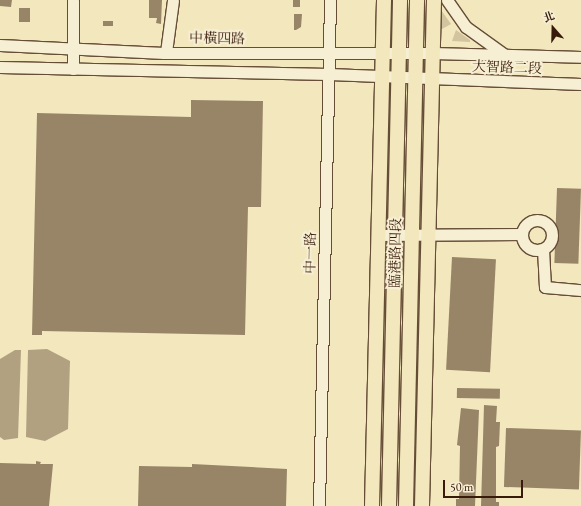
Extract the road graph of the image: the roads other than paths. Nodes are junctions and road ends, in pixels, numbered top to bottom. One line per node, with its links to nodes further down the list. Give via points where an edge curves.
1 (73, 0): 10 (street)
2 (173, 0): 11 (street)
3 (330, 0): 16 (street, 中一路)
4 (384, 0): 12 (main road, 臨港路四段)
5 (400, 0): 13 (main road, 臨港路四段)
6 (417, 0): 14 (main road, 臨港路四段)
7 (434, 0): 15 (main road)
8 (448, 0): 17 (street, via 466,27)
9 (0, 45): 10 (street, 中橫四路)
10 (73, 49): 11 (street, 中橫四路); 20 (street)
11 (165, 52): 16 (street, 中橫四路); 21 (street)
12 (382, 53): 13 (street, 中橫四路); 16 (street, 中橫四路); 23 (main road, 臨港路四段)
13 (399, 53): 14 (street, 中橫四路); 24 (main road, 臨港路四段)
14 (416, 53): 15 (street, 中橫四路); 25 (main road, 臨港路四段)
15 (433, 53): 17 (street, 大智路二段); 26 (main road)
16 (329, 54): 22 (street, 中一路)
17 (505, 55): 18 (street, 大智路二段)
18 (581, 57)
19 (0, 67): 20 (street)
20 (73, 69): 21 (street)
21 (164, 71): 22 (street)
22 (329, 74): 23 (street); 35 (street, 中一路)
23 (382, 78): 24 (street, 大智路二段); 32 (main road, 臨港路四段)
24 (399, 79): 25 (street, 大智路二段); 29 (main road, 臨港路四段)
25 (415, 80): 26 (street, 大智路二段); 30 (main road, 臨港路四段)
26 (432, 80): 27 (street, 大智路二段); 28 (main road)
27 (581, 84)
28 (429, 233): 30 (street); 31 (street); 39 (main road)
29 (395, 234): 30 (street); 32 (street); 37 (main road, 臨港路四段)
30 (412, 234): 38 (main road, 臨港路四段)
31 (522, 234): 33 (street, via 523,240 531,248); 33 (street, via 532,221 538,220 548,224 552,229 551,241)
32 (378, 235): 36 (main road, 臨港路四段)
33 (543, 249): 34 (street, via 545,287)
34 (581, 290)
35 (319, 506)
36 (372, 506)
37 (389, 506)
38 (406, 506)
39 (422, 506)

